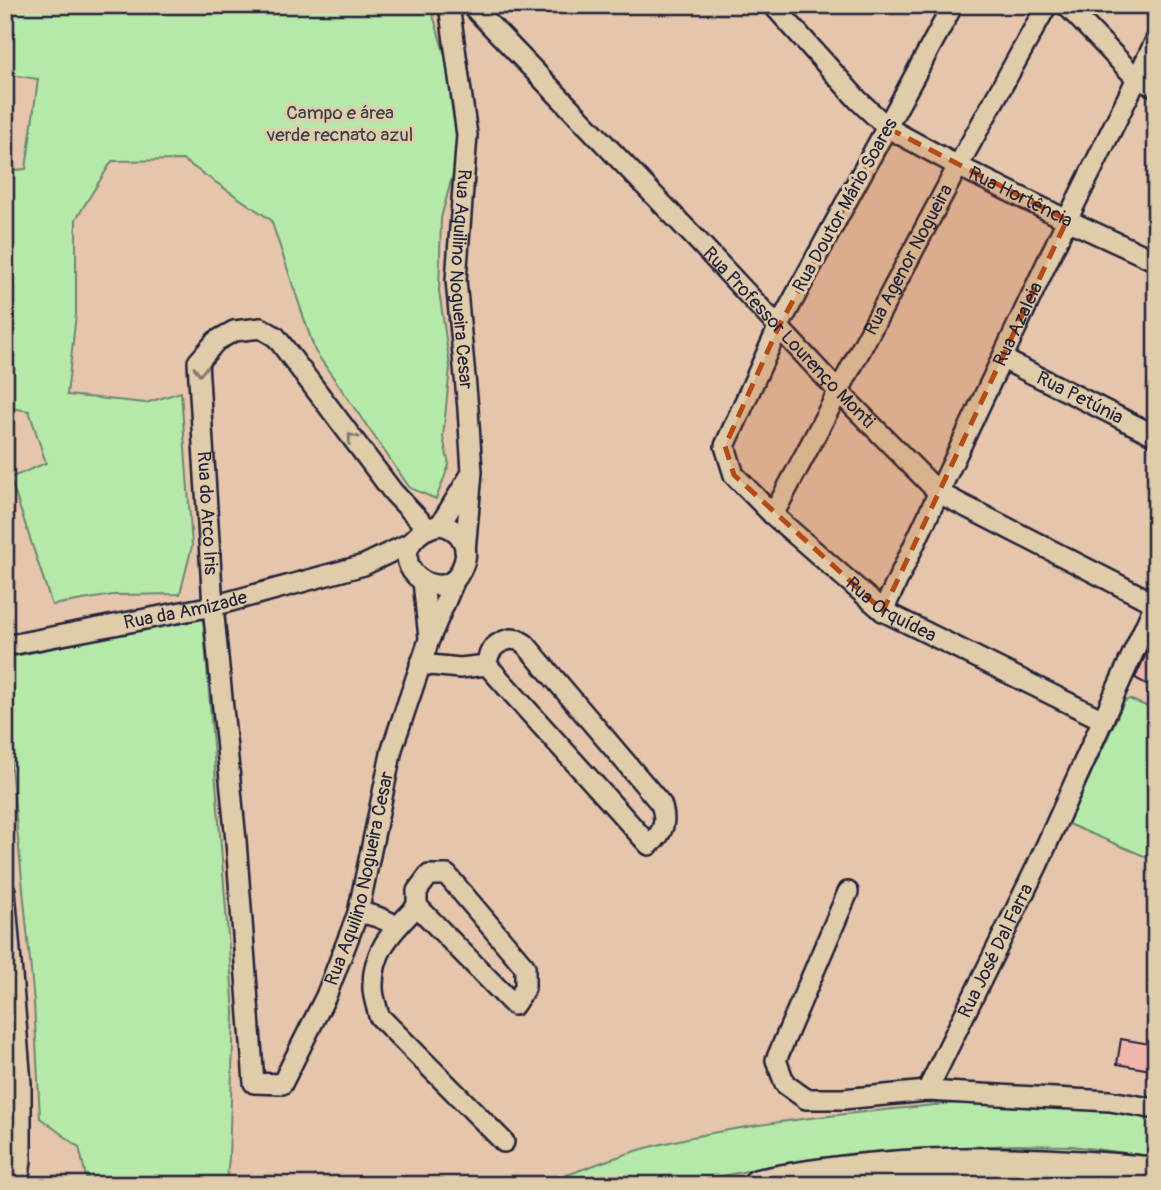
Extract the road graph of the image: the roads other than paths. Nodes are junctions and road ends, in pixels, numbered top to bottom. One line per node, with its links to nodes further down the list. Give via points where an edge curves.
1 (449, 5): 19 (street, Rua Aquilino Nogueira Cesar, via 467,135 456,281)
2 (471, 5): 14 (street, Rua Professor Lourenço Monti)
3 (774, 5): 10 (street, Rua Hortência)
4 (953, 5): 10 (street, Rua Doutor Mário Soares)
5 (1047, 5): 11 (street, Rua Agenor Nogueira)
6 (1066, 5): 8 (street)
7 (1153, 51): 8 (street, Rua Azaleia)
8 (1137, 79): 9 (street); 12 (street, Rua Azaleia)
9 (1156, 87)
10 (888, 128): 11 (street, Rua Hortência); 14 (street, Rua Doutor Mário Soares)
11 (958, 166): 12 (street, Rua Hortência); 16 (street, Rua Agenor Nogueira)
12 (1067, 220): 13 (street, Rua Hortência); 15 (street, Rua Azaleia)
13 (1156, 261)
14 (779, 326): 16 (street, Rua Professor Lourenço Monti); 18 (street, Rua Doutor Mário Soares)
15 (1003, 359): 17 (street, Rua Petúnia); 20 (street, Rua Azaleia)
16 (839, 392): 20 (street, Rua Professor Lourenço Monti); 21 (street, Rua Agenor Nogueira)
17 (1156, 436)
18 (725, 446): 21 (street, Rua Orquídea, via 734,475)
19 (472, 472): 22 (street); 24 (street, Rua Aquilino Nogueira Cesar)
20 (939, 494): 28 (street, Rua Professor Lourenço Monti); 30 (street, Rua Azaleia)
21 (773, 515): 30 (street, Rua Orquídea)
22 (434, 526): 23 (street); 24 (street, via 457,531); 29 (street, Rua do Arco Íris, one-way to 29, via 393,492 276,337 261,328 234,331 216,341 198,362)
23 (411, 543): 25 (street, Rua da Amizade); 26 (street, via 408,563)
24 (465, 551): 27 (street)
25 (364, 565): 26 (street, Rua da Amizade); 29 (street, Rua da Amizade)
26 (417, 576): 27 (street, via 435,585); 31 (street, Rua Aquilino Nogueira Cesar)
27 (455, 579): 31 (street, Rua Aquilino Nogueira Cesar)
28 (1155, 603): 35 (street, Rua José Dal Farra)
29 (213, 606): 32 (street, Rua da Amizade); 43 (street, Rua do Arco Íris)
30 (883, 611): 35 (street, Rua Orquídea)
31 (429, 640): 33 (street, Rua Aquilino Nogueira Cesar)
32 (5, 646)
33 (420, 664): 34 (street); 39 (street, Rua Aquilino Nogueira Cesar, via 392,749)
34 (487, 665): 34 (street, via 649,845 657,839 664,822 660,804 525,644 511,639 496,644)
35 (1103, 720): 44 (street, Rua José Dal Farra)
36 (5, 891): 41 (street)
37 (848, 892): 44 (street, via 776,1060 785,1084 806,1099)
38 (417, 906): 38 (street, via 446,936 514,1005 525,988 525,967 447,875 429,874 417,891); 40 (street)
39 (358, 914): 40 (street, via 379,916); 43 (street, Rua Aquilino Nogueira Cesar, via 326,996 282,1084)
40 (397, 927): 46 (street, via 376,962 373,990 379,1016)
41 (11, 1018): 42 (street)
42 (11, 1041): 48 (street, via 21,1096)
43 (254, 1083)
44 (927, 1091): 45 (street, via 1110,1101)
45 (1156, 1109)
46 (504, 1142)
47 (1156, 1173): 49 (highway, via 972,1162 866,1169)
48 (18, 1185)
49 (758, 1185)

